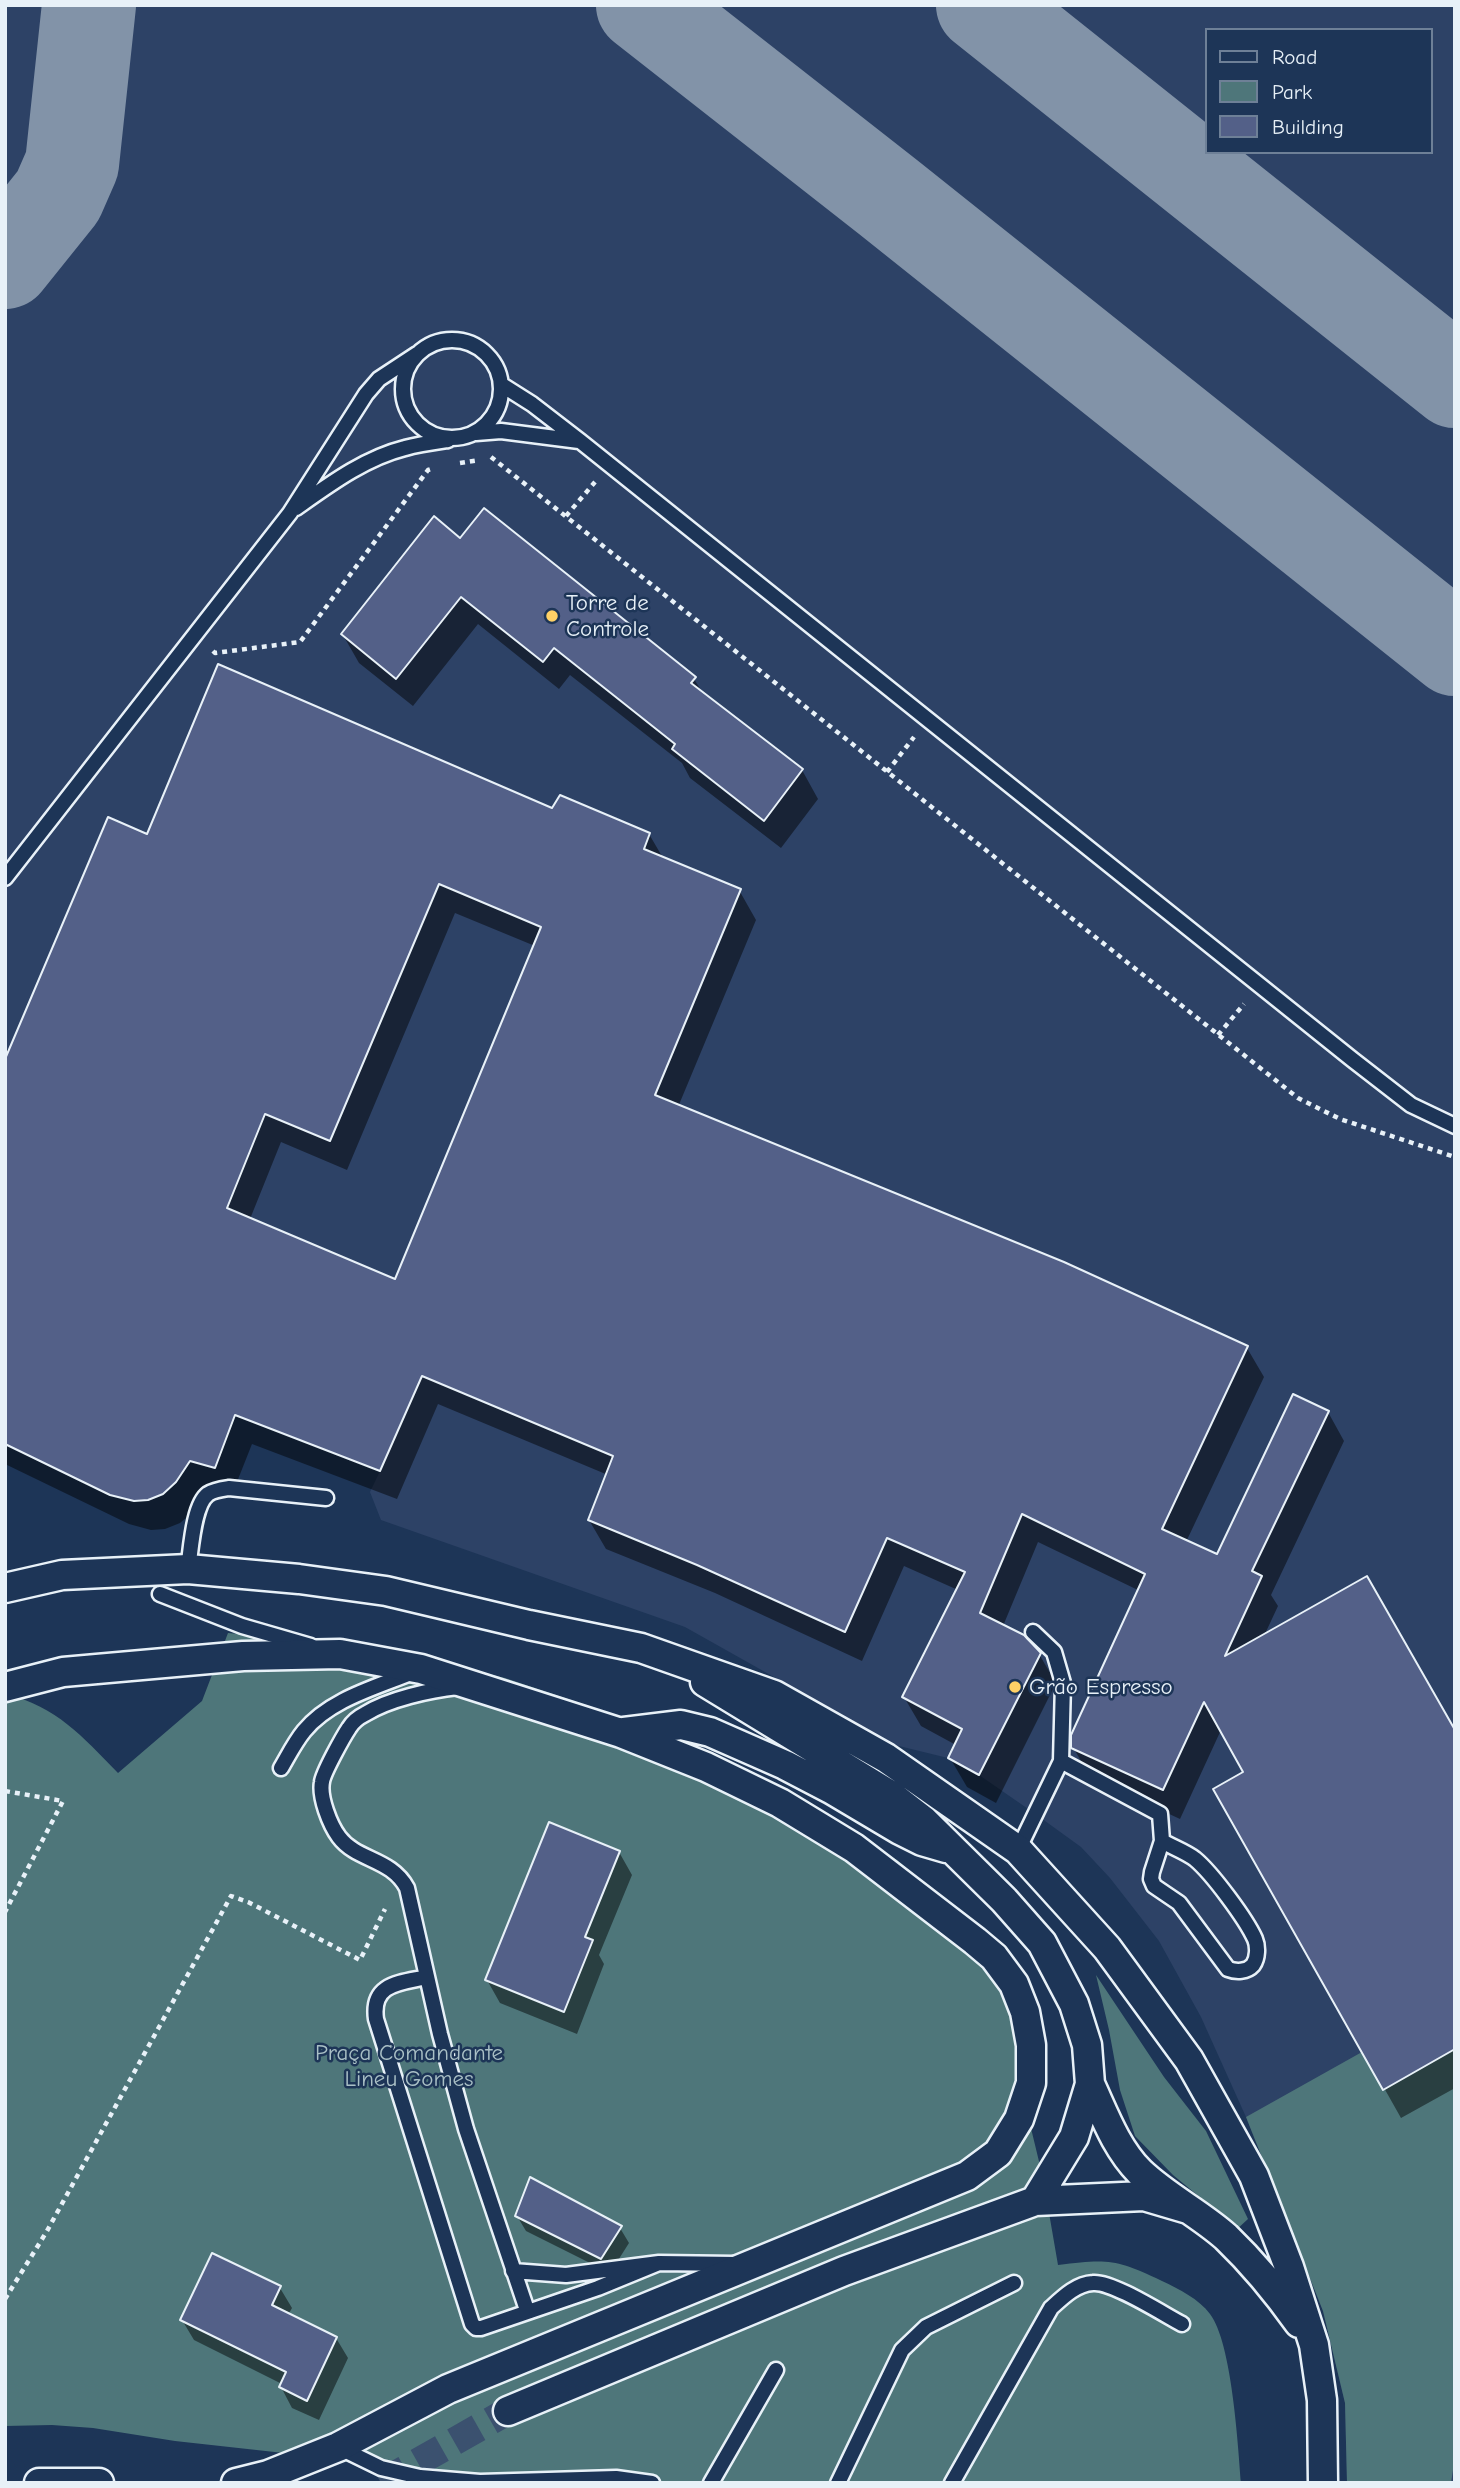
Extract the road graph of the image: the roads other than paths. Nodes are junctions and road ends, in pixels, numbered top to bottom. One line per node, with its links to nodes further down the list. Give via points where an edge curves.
1 (417, 354): 2 (lane, via 445,340 477,346 498,370); 4 (lane, via 407,368 404,402 424,429); 6 (lane, via 379,379 366,394)
2 (502, 385): 3 (lane, via 490,421); 5 (lane)
3 (475, 433): 4 (lane); 5 (lane, via 501,431)
4 (456, 439): 6 (lane, via 404,448 368,463)
5 (580, 441): 8 (lane, via 1411,1105)
6 (289, 513): 7 (lane)
7 (5, 878)
8 (1455, 1126)
9 (326, 1498): 10 (lane, via 215,1490 198,1507)
10 (188, 1569): 11 (street, via 62,1575); 14 (street, via 386,1591)
11 (5, 1588)
12 (160, 1594): 15 (lane, via 242,1626)
13 (1033, 1632): 20 (lane, via 1054,1652 1063,1683)
14 (641, 1648): 23 (street, via 892,1796); 24 (street, via 774,1695 886,1758)
15 (340, 1654): 16 (street); 18 (street, via 243,1656 64,1672)
16 (421, 1669): 17 (street); 21 (lane, via 327,1711 305,1730)
17 (477, 1685): 19 (street); 25 (lane, via 418,1694 364,1714 349,1727 321,1782 326,1814 340,1839 401,1876)
18 (5, 1687)
19 (621, 1732): 23 (street, via 681,1725 709,1732 831,1788 911,1836); 30 (street, via 780,1803 854,1848 994,1958 1014,1984 1025,2012 1031,2083 1019,2119 998,2153 967,2176)
20 (1061, 1761): 22 (lane, via 1160,1814); 24 (lane)
21 (281, 1768)
22 (1162, 1841): 22 (lane, via 1152,1872 1154,1886 1179,1903 1228,1969 1247,1970 1257,1954 1255,1940 1215,1880 1194,1858)
23 (953, 1849): 26 (street, via 1042,1943 1074,2004 1087,2045)
24 (1018, 1850): 35 (street, via 1107,1948 1189,2060 1254,2176)
25 (427, 1977): 31 (lane, via 466,2129); 33 (lane, via 380,1993 374,2004 376,2019 472,2324 481,2328)
26 (1090, 2084): 27 (street, via 1074,2137); 28 (street, via 1122,2149 1140,2171)
27 (1035, 2201): 28 (street, via 1144,2196); 37 (street, via 844,2270)
28 (1188, 2209): 35 (street, via 1224,2236 1274,2288)
29 (659, 2263): 30 (lane); 31 (lane, via 566,2275); 33 (lane)
30 (747, 2265): 38 (street, via 448,2389)
31 (513, 2272): 33 (lane)
32 (1014, 2283): 44 (lane, via 926,2326 902,2350)
33 (527, 2311)
34 (1182, 2324): 45 (lane, via 1109,2284 1093,2283 1073,2290 1051,2308)
35 (1314, 2345): 46 (street, via 1322,2400)
36 (776, 2370): 43 (lane)
37 (508, 2411)
38 (338, 2447): 41 (street); 42 (lane, via 381,2468 421,2477 480,2483 615,2478)
39 (84, 2482): 40 (street)
40 (39, 2483)
41 (236, 2483)
42 (652, 2483)
43 (711, 2483)
44 (838, 2483)
45 (952, 2483)
46 (1323, 2483)

